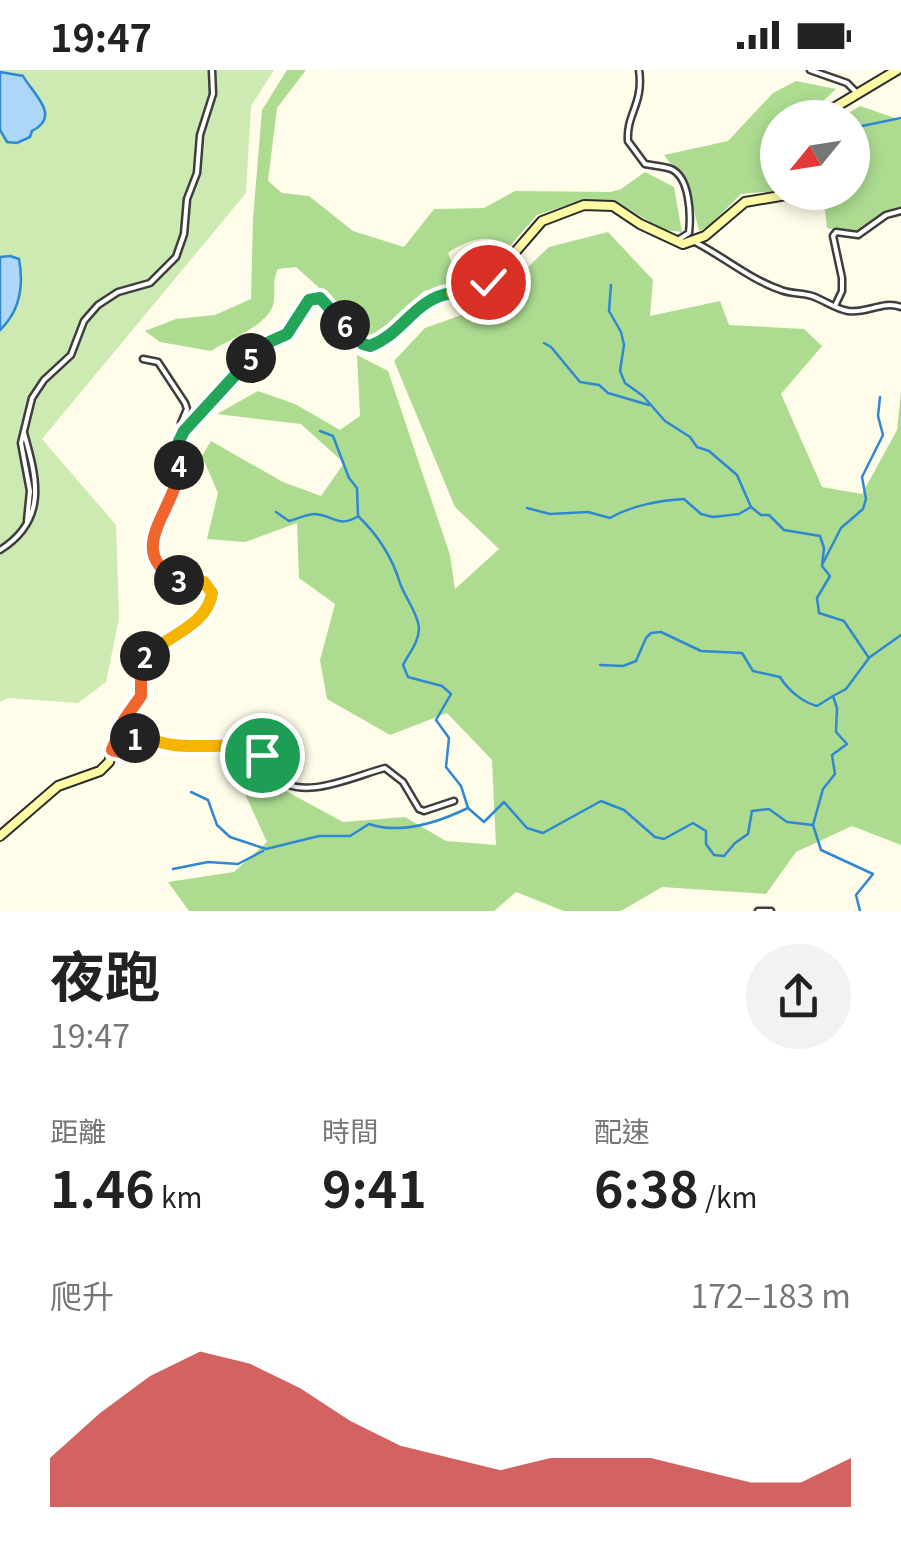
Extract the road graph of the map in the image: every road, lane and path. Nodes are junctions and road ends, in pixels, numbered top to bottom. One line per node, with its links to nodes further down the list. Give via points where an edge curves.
1 (212, 70): 15 (street, via 213,94 176,257 150,283 98,305 71,355 32,398 21,443 30,490 27,521)
2 (638, 70): 9 (street, via 640,102 628,141 646,164 680,176 690,222 689,233)
3 (810, 70): 5 (street)
4 (897, 70): 5 (street)
5 (858, 93): 6 (street)
6 (847, 100)
7 (760, 199): 10 (street, via 745,202)
8 (901, 212): 11 (street, via 858,236 833,236 842,291)
9 (676, 241): 10 (street); 14 (street, via 613,206 584,205 556,214 542,221 481,290 432,298 370,346 320,298 309,300 287,334 265,344)
10 (692, 241): 11 (street, via 780,290)
11 (835, 306): 12 (street, via 852,312)
12 (901, 307)
13 (143, 359): 14 (street, via 158,362 185,403)
14 (184, 431): 16 (street, via 176,487 152,549 166,572 204,582 212,598 191,624 148,652 141,696)
15 (0, 550)
16 (112, 750): 17 (street, via 123,753 141,734 163,746 244,746 291,786 324,787 385,768 419,809); 18 (street, via 100,771 65,781)
17 (454, 802)
18 (0, 836)
19 (758, 911): 20 (street)
20 (771, 911)

